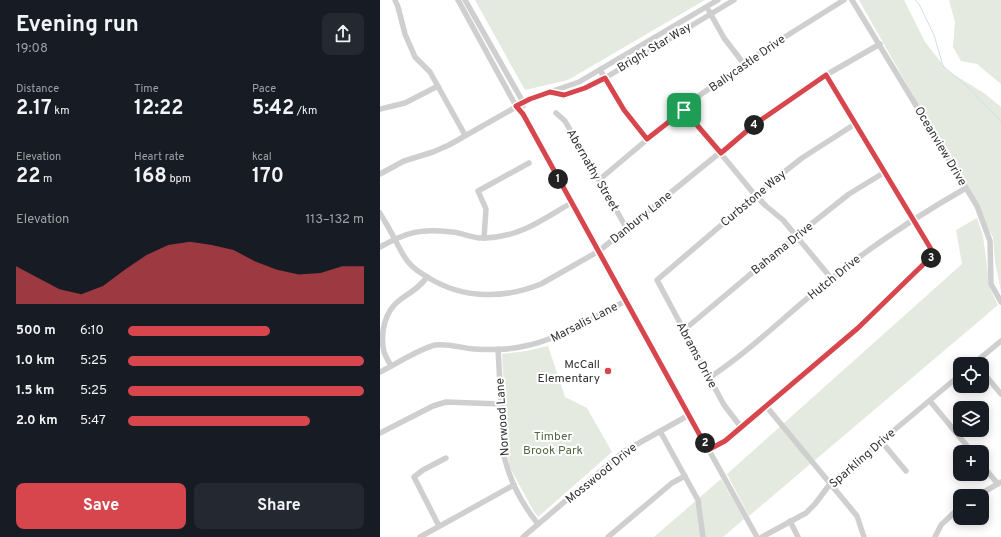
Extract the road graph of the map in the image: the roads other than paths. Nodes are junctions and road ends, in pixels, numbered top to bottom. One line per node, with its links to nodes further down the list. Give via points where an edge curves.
1 (395, 0): 15 (street, via 412,52 430,72)
2 (458, 0): 18 (street)
3 (465, 0): 17 (street)
4 (718, 0): 8 (street, Bright Star Way)
5 (734, 0): 9 (street, Bright Star Way)
6 (844, 0): 11 (street, Ballycastle Drive)
7 (852, 0): 10 (street, Oceanview Drive)
8 (707, 7): 9 (street); 12 (street, Bright Star Way)
9 (711, 13): 11 (street, via 724,38); 14 (street, Bright Star Way)
10 (880, 44): 13 (street, Danbury Lane); 31 (street, Oceanview Drive)
11 (744, 64): 20 (street, Ballycastle Drive, via 700,95)
12 (600, 70): 14 (street); 16 (street, Bright Star Way, via 579,82)
13 (826, 75): 23 (street); 26 (street, Danbury Lane, via 755,124)
14 (605, 78): 16 (street, Bright Star Way, via 564,95); 25 (street, via 624,110)
15 (438, 86): 19 (street, via 405,103); 24 (street)
16 (550, 92): 17 (street, Bright Star Way)
17 (522, 102): 18 (street, Bright Star Way); 22 (street)
18 (516, 106): 22 (street); 24 (street, Bright Star Way)
19 (380, 109)
20 (684, 110): 25 (street, Ballycastle Drive); 26 (street)
21 (556, 113): 30 (street, Abernathy Street, via 565,121)
22 (523, 114): 33 (street)
23 (855, 124): 28 (street); 32 (street, Curbstone Way, via 802,158)
24 (465, 135): 29 (street, Bright Star Way, via 433,152 404,161)
25 (647, 139): 30 (street, Ballycastle Drive)
26 (721, 153): 32 (street); 36 (street, Danbury Lane)
27 (529, 163): 38 (street, via 478,190 486,209)
28 (884, 172): 35 (street); 37 (street, Bahama Drive, via 850,194)
29 (380, 174)
30 (599, 180): 36 (street, Abernathy Street)
31 (966, 188): 35 (street, Hutch Drive); 46 (street, Oceanview Drive, via 977,206 990,241 991,284)
32 (755, 195): 37 (street, via 783,220); 44 (street, Curbstone Way)
33 (571, 203): 38 (street, via 523,231); 41 (street)
34 (380, 213): 39 (street, Danbury Lane)
35 (913, 219): 43 (street, Hutch Drive); 59 (street, via 934,254 858,328)
36 (627, 229): 41 (street, Danbury Lane)
37 (796, 236): 43 (street); 47 (street, Bahama Drive)
38 (484, 238): 39 (street, via 430,230 412,232)
39 (395, 239): 40 (street); 42 (street, Danbury Lane, via 409,263)
40 (380, 247)
41 (599, 251): 42 (street, Danbury Lane, via 540,284 510,294 473,294 438,284); 45 (street)
42 (427, 277): 51 (street, via 417,289 396,303 386,315 381,340)
43 (831, 278): 53 (street, Hutch Drive, via 736,359)
44 (657, 280): 47 (street, Abrams Drive)
45 (626, 300): 49 (street, Marsalis Lane, via 558,336 519,348); 60 (street)
46 (1001, 302)
47 (684, 330): 53 (street, Abrams Drive)
48 (1001, 340): 50 (street)
49 (498, 349): 51 (street, Marsalis Lane, via 434,346); 58 (street, Norwood Lane)
50 (981, 357)
51 (391, 366): 52 (street, Marsalis Lane)
52 (380, 372)
53 (709, 378): 61 (street, Abrams Drive, via 724,405)
54 (989, 379): 56 (street)
55 (953, 381): 57 (street, Sparkling Drive)
56 (1001, 394)
57 (930, 401): 64 (street, Sparkling Drive); 65 (street)
58 (501, 404): 63 (street, via 446,402); 73 (street, Norwood Lane, via 504,456)
59 (766, 406): 61 (street); 72 (street)
60 (689, 415): 62 (street, Mosswood Drive); 66 (street)
61 (741, 427): 66 (street, via 725,441)
62 (660, 431): 70 (street); 77 (street, Mosswood Drive, via 623,452)
63 (380, 433)
64 (881, 441): 68 (street); 72 (street, Sparkling Drive)
65 (966, 445)
66 (708, 450): 83 (street)
67 (446, 458): 78 (street, via 414,476)
68 (906, 471)
69 (989, 472): 71 (street)
70 (685, 476): 81 (street, via 672,483); 82 (street, via 700,504)
71 (999, 483): 74 (street)
72 (830, 484): 76 (street, Sparkling Drive, via 816,504 806,513); 86 (street, via 857,516)
73 (514, 485): 77 (street, Norwood Lane, via 526,509); 78 (street)
74 (989, 489)
75 (953, 513): 87 (street, via 940,525)
76 (790, 521): 84 (street, Sparkling Drive); 85 (street)
77 (538, 524): 80 (street, Mosswood Drive)
78 (439, 526): 79 (street)
79 (420, 537)
80 (523, 537)
81 (608, 537)
82 (703, 537)
83 (757, 537)
84 (762, 537)
85 (798, 537)
86 (864, 537)
87 (934, 537)

